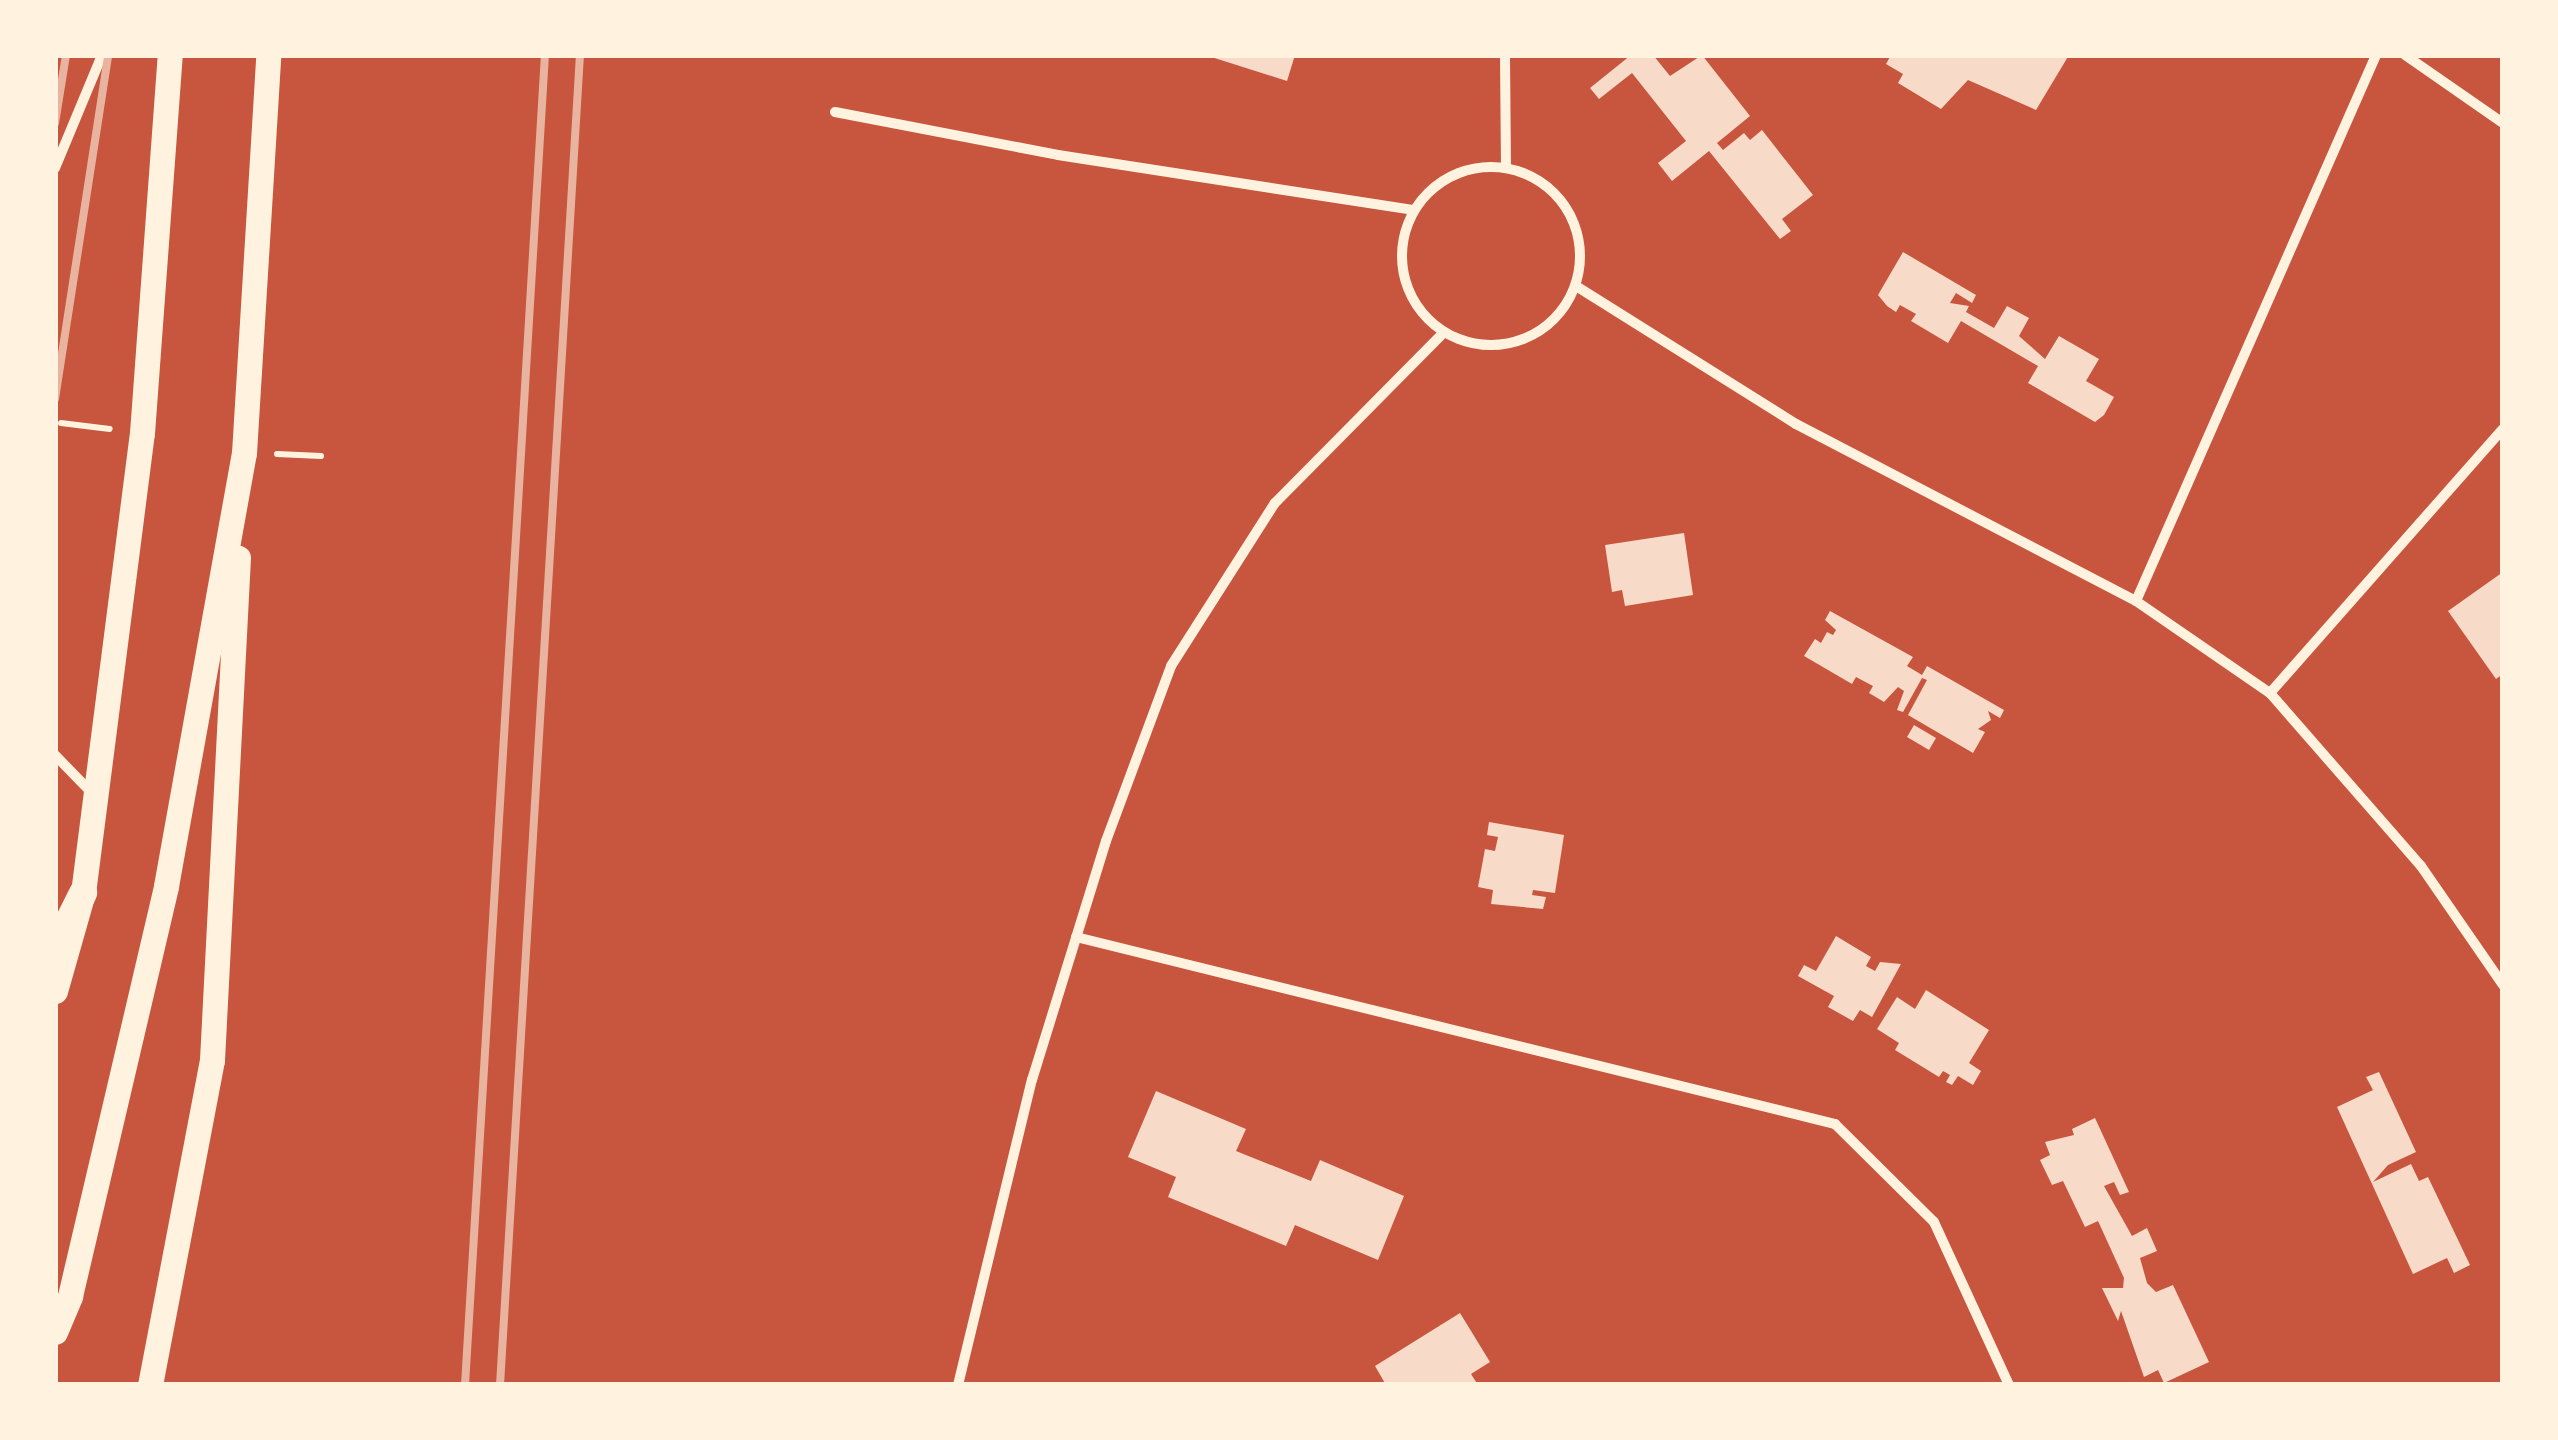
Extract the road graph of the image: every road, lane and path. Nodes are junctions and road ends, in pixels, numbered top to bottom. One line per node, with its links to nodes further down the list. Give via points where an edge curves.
1 (102, 55): 9 (street)
2 (170, 55): 16 (main road)
3 (268, 55): 17 (main road)
4 (1505, 55): 10 (street)
5 (2376, 55): 19 (street)
6 (2405, 55): 8 (street)
7 (835, 112): 11 (street, via 1058,155)
8 (2503, 122)
9 (55, 168)
10 (1506, 168): 11 (street, via 1482,166 1449,176); 12 (street, via 1559,198 1577,234)
11 (1413, 210): 13 (street, via 1403,234 1403,278 1422,315)
12 (1576, 286): 13 (street, via 1541,330 1515,343 1468,344); 19 (street, via 1796,424)
13 (1443, 332): 24 (street, via 1275,503 1172,666)
14 (61, 423): 16 (path)
15 (2503, 429): 20 (street)
16 (142, 433): 22 (main road)
17 (244, 453): 18 (path); 28 (main road, via 166,886 70,1296); 29 (main road, via 212,1060)
18 (321, 456)
19 (2136, 601): 20 (street)
20 (2270, 693): 26 (street, via 2421,866)
21 (55, 754): 22 (street)
22 (96, 796): 23 (main road)
23 (83, 893): 25 (highway); 27 (main road)
24 (1076, 937): 30 (street, via 1032,1080); 31 (street, via 1836,1124 1934,1222)
25 (55, 949)
26 (2503, 985)
27 (55, 990)
28 (55, 1332)
29 (150, 1385)
30 (958, 1385)
31 (2009, 1385)

